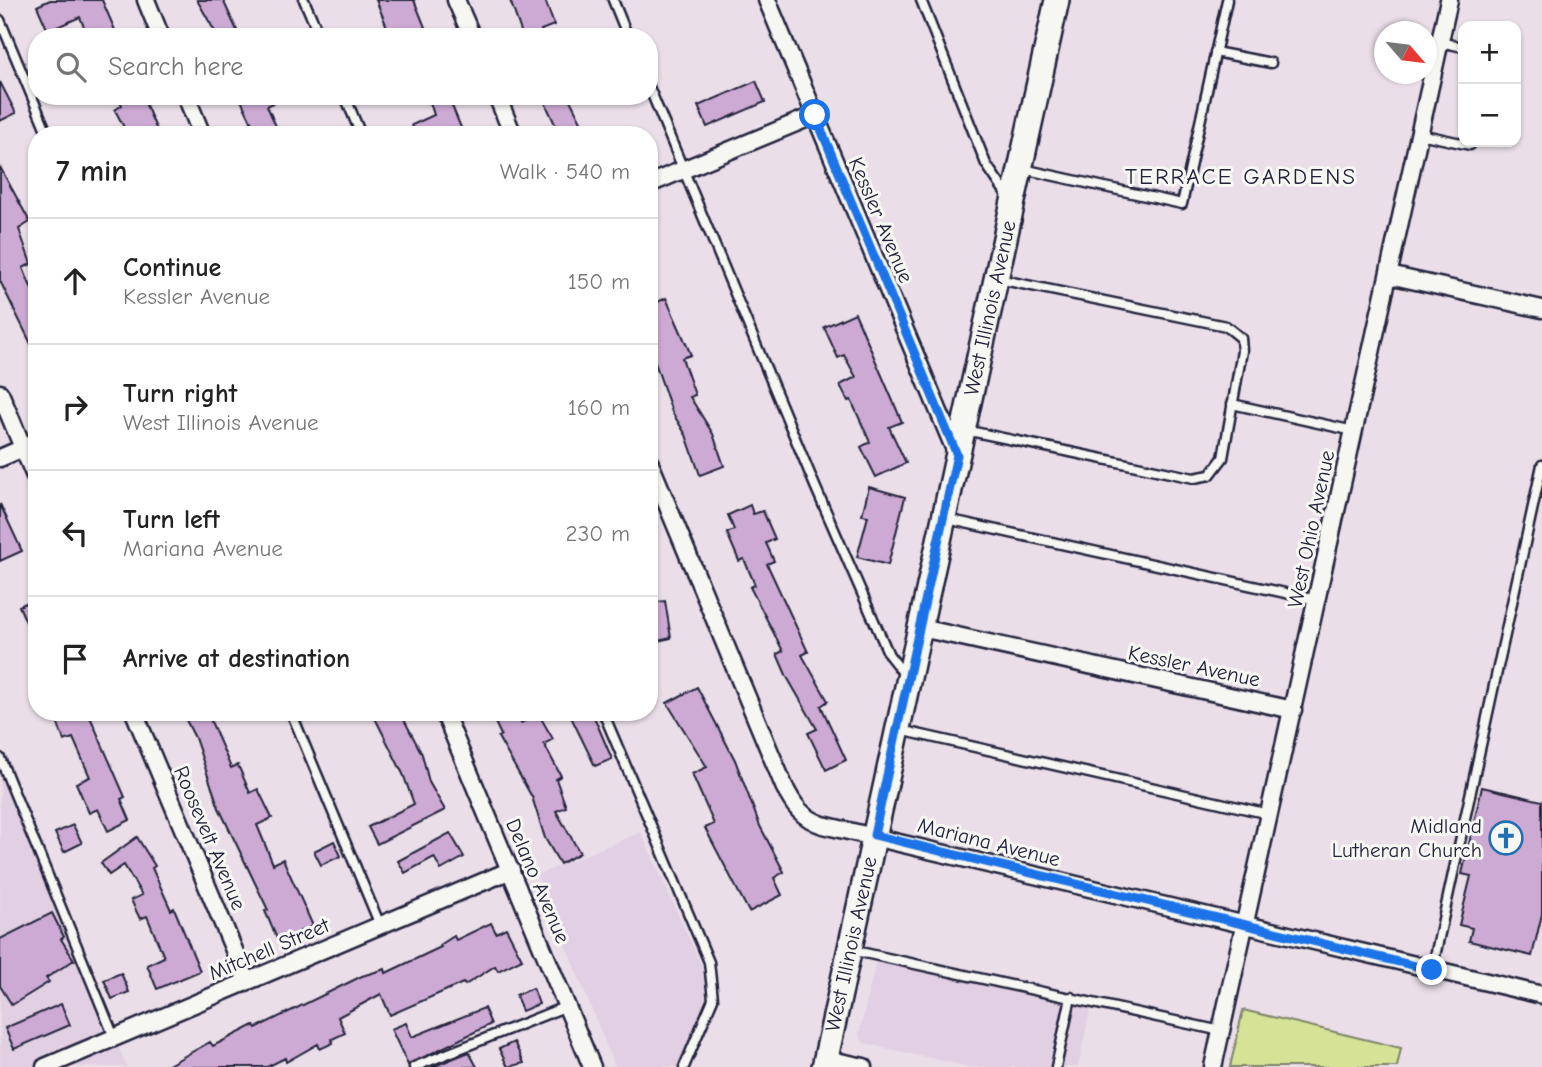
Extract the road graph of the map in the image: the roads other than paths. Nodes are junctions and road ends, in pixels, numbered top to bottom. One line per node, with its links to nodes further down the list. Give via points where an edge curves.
1 (146, 0): 11 (street)
2 (304, 0): 12 (lane)
3 (456, 0): 13 (street)
4 (613, 0): 14 (lane)
5 (767, 0): 25 (street, Kessler Avenue)
6 (921, 0): 35 (lane, via 986,164)
7 (1057, 0): 32 (main road, West Illinois Avenue)
8 (1227, 0): 17 (lane)
9 (1450, 0): 15 (street, West Ohio Avenue)
10 (0, 20): 19 (lane)
11 (157, 28)
12 (316, 28)
13 (468, 28)
14 (624, 28)
15 (1440, 42): 16 (lane); 30 (street, West Ohio Avenue)
16 (1458, 46)
17 (1215, 52): 18 (lane); 32 (lane, via 1182,204)
18 (1271, 63)
19 (28, 87)
20 (35, 105): 26 (lane)
21 (190, 105): 27 (street)
22 (349, 105): 28 (lane)
23 (501, 105): 29 (street)
24 (657, 105): 33 (lane)
25 (815, 115): 33 (street); 45 (street, Kessler Avenue)
26 (44, 126)
27 (198, 126)
28 (357, 126)
29 (509, 126)
30 (1420, 134): 31 (lane); 36 (street, West Ohio Avenue)
31 (1458, 143)
32 (1020, 169): 35 (main road, West Illinois Avenue)
33 (684, 170): 34 (street); 52 (lane, via 889,655)
34 (658, 180)
35 (1012, 202): 37 (main road, West Illinois Avenue)
36 (1389, 275): 38 (street); 42 (street, West Ohio Avenue)
37 (996, 278): 40 (lane, via 1226,326 1241,338 1242,351); 41 (main road, West Illinois Avenue)
38 (1542, 309)
39 (0, 393): 43 (street)
40 (1232, 404): 41 (lane, via 1223,458 1210,475 1194,478); 42 (lane)
41 (962, 429): 45 (main road, West Illinois Avenue)
42 (1354, 431): 50 (street, West Ohio Avenue)
43 (28, 442)
44 (28, 446): 46 (street)
45 (957, 455): 49 (main road, West Illinois Avenue)
46 (0, 458)
47 (1542, 465): 66 (lane)
48 (658, 486): 61 (street, Mariana Avenue, via 790,797 801,813 815,822)
49 (944, 519): 50 (lane); 51 (main road, West Illinois Avenue)
50 (1317, 600): 53 (street, West Ohio Avenue)
51 (921, 628): 52 (main road, West Illinois Avenue); 53 (street, Kessler Avenue)
52 (910, 680): 58 (main road, West Illinois Avenue)
53 (1293, 709): 60 (street, West Ohio Avenue)
54 (138, 721): 67 (street, Roosevelt Avenue)
55 (295, 721): 63 (lane)
56 (448, 721): 62 (street, Delano Avenue)
57 (607, 721): 77 (lane, via 709,962 713,999)
58 (899, 730): 60 (lane); 61 (main road, West Illinois Avenue)
59 (0, 758): 72 (lane)
60 (1269, 814): 64 (street, West Ohio Avenue)
61 (874, 835): 64 (street, Mariana Avenue); 65 (main road, West Illinois Avenue)
62 (510, 870): 63 (street, Mitchell Street); 70 (street, Delano Avenue)
63 (380, 925): 67 (street, Mitchell Street)
64 (1244, 926): 66 (street, Mariana Avenue); 71 (street, West Ohio Avenue)
65 (850, 950): 69 (lane); 73 (main road, West Illinois Avenue)
66 (1432, 970): 68 (street, Mariana Avenue)
67 (247, 981): 72 (street, Mitchell Street)
68 (1542, 995)
69 (1071, 997): 71 (lane); 79 (lane)
70 (567, 1006): 75 (lane); 76 (street, Delano Avenue)
71 (1221, 1031): 80 (street, West Ohio Avenue)
72 (114, 1037): 74 (street, Mitchell Street)
73 (825, 1063): 78 (street)
74 (45, 1067)
75 (414, 1067)
76 (592, 1067)
77 (684, 1067)
78 (864, 1067)
79 (1056, 1067)
80 (1213, 1067)

